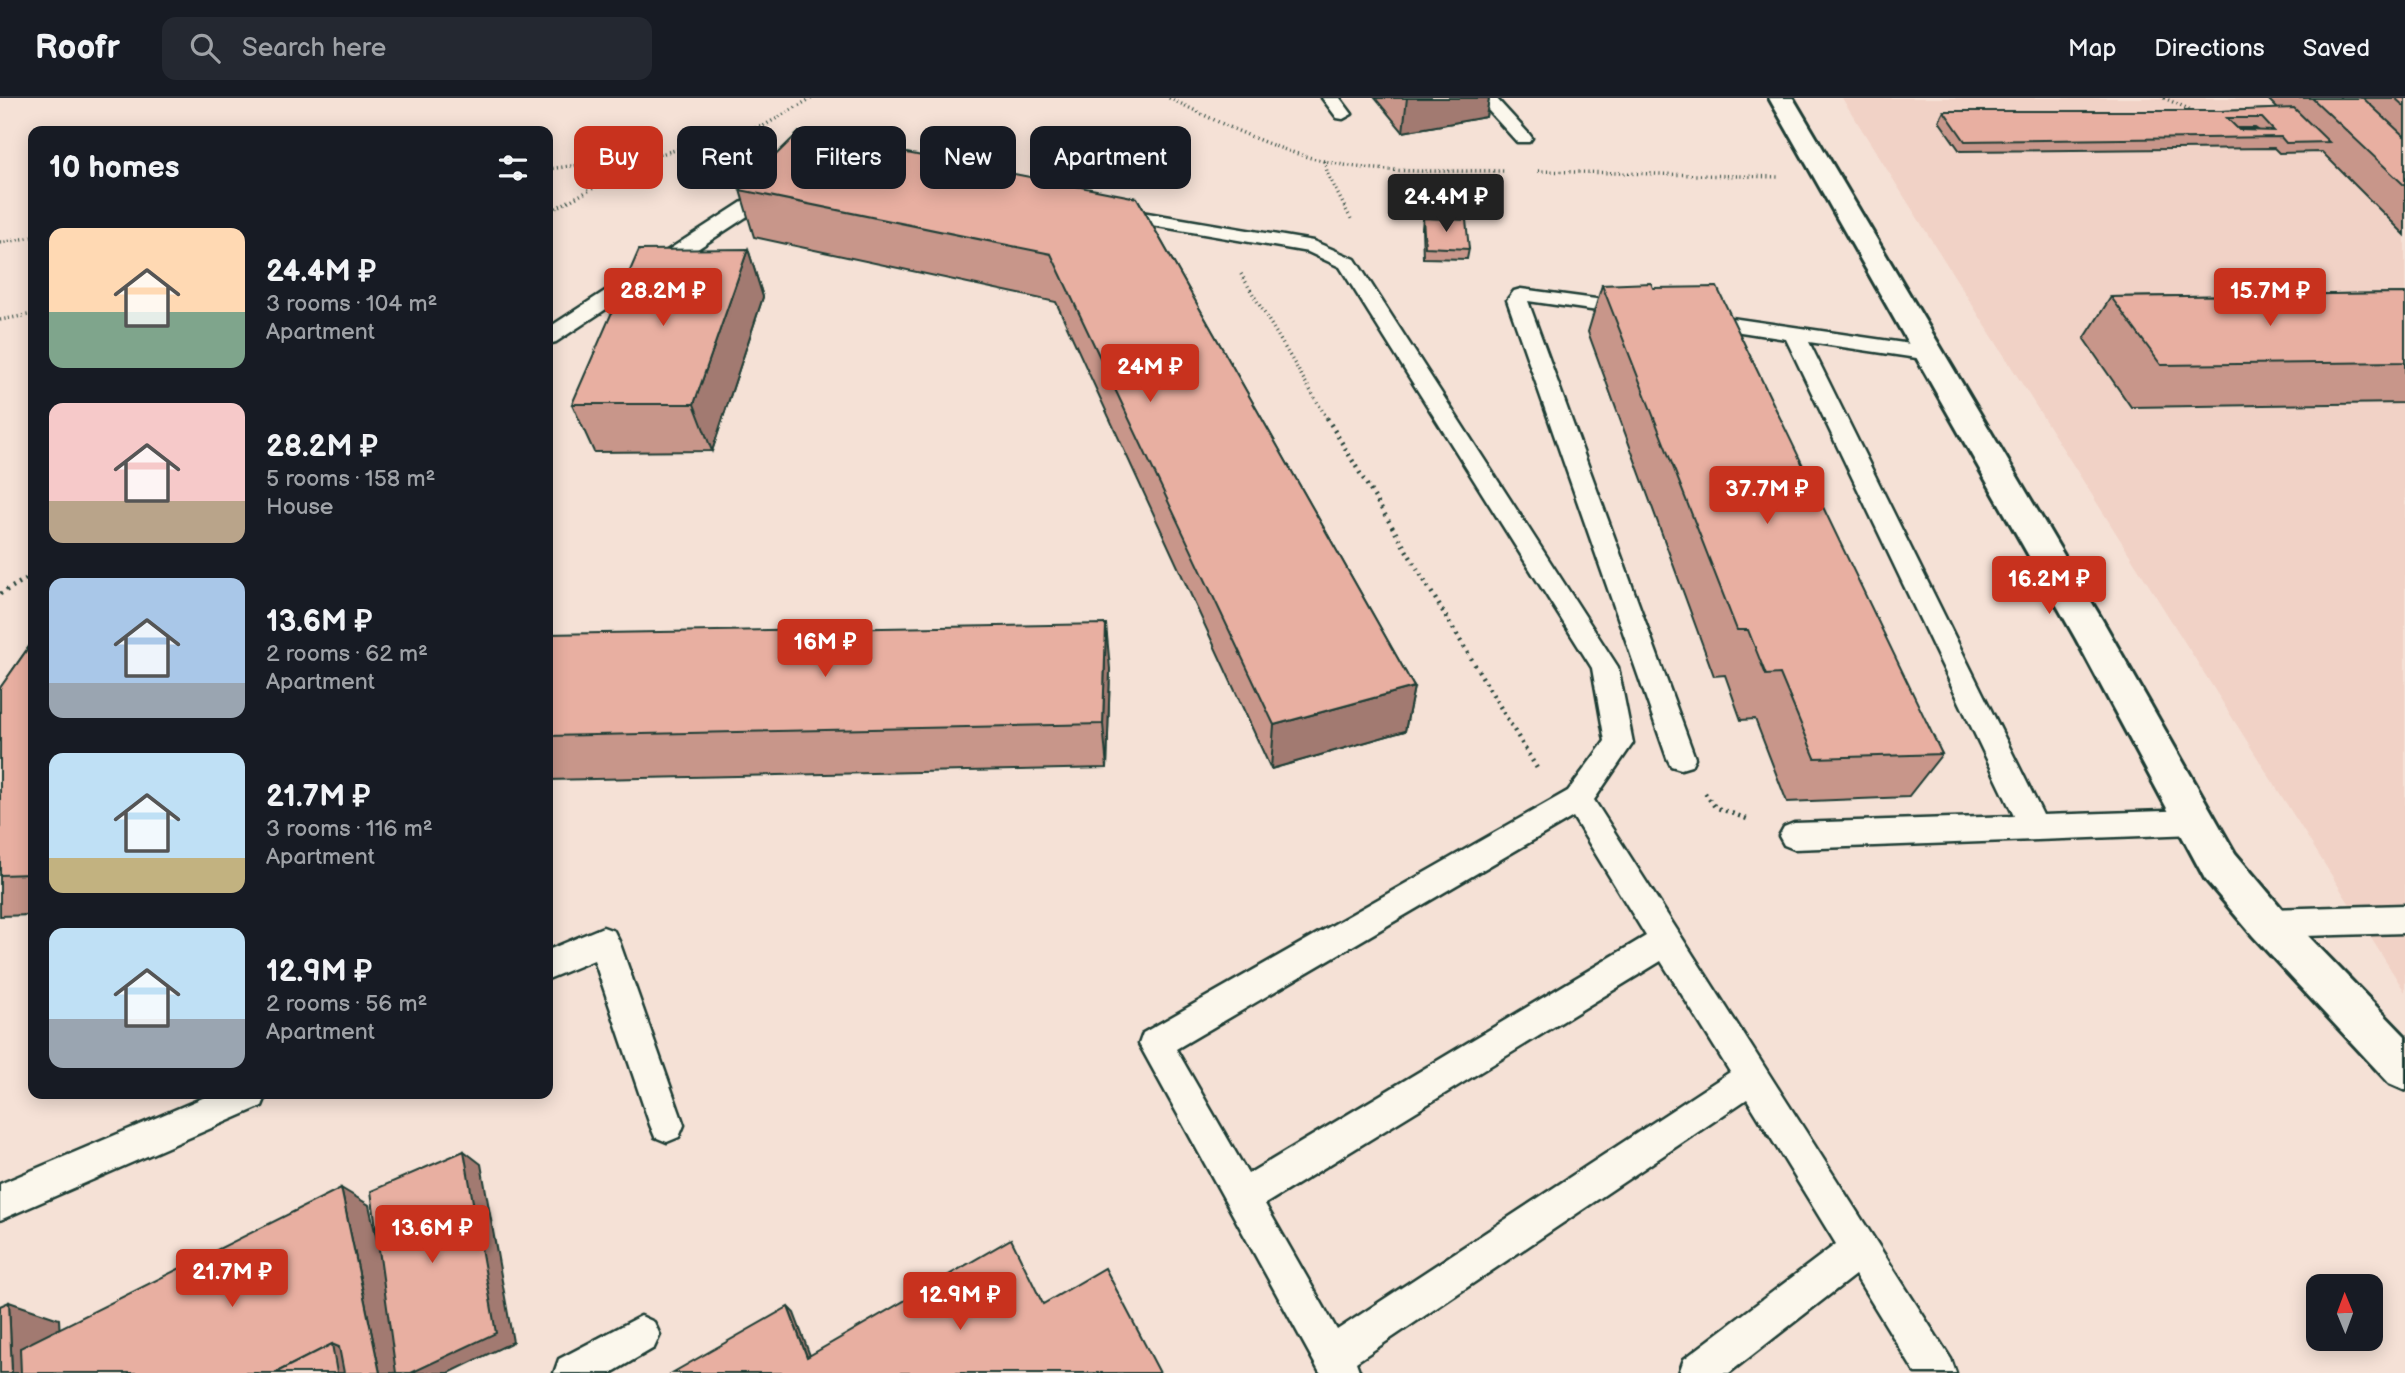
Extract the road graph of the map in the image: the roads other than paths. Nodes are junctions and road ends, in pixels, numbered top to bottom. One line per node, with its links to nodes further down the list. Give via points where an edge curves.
1 (1331, 98): 4 (lane)
2 (1486, 98): 5 (lane)
3 (1781, 98): 10 (street)
4 (1343, 114)
5 (1523, 138)
6 (790, 180): 9 (lane)
7 (1092, 210): 12 (lane, via 1313,247 1348,263 1605,667 1619,743)
8 (1794, 333): 10 (lane); 11 (lane, via 1534,295 1521,295 1517,300); 14 (lane)
9 (553, 334)
10 (1930, 353): 13 (street)
11 (1681, 758)
12 (1570, 805): 18 (lane); 24 (lane, via 1155,1044)
13 (2195, 822): 14 (lane); 17 (street, via 2220,866)
14 (2035, 828): 15 (lane)
15 (1794, 836)
16 (2405, 919): 17 (lane)
17 (2268, 923): 20 (street)
18 (1666, 941): 21 (lane); 24 (lane)
19 (553, 963): 23 (lane, via 603,941)
20 (2405, 1068)
21 (1751, 1077): 26 (lane); 28 (lane)
22 (238, 1099): 25 (lane)
23 (667, 1125)
24 (1242, 1198): 28 (lane)
25 (0, 1202)
26 (1859, 1249): 30 (lane); 31 (lane)
27 (641, 1335): 29 (lane)
28 (1336, 1365)
29 (573, 1373)
30 (1698, 1373)
31 (1937, 1373)

